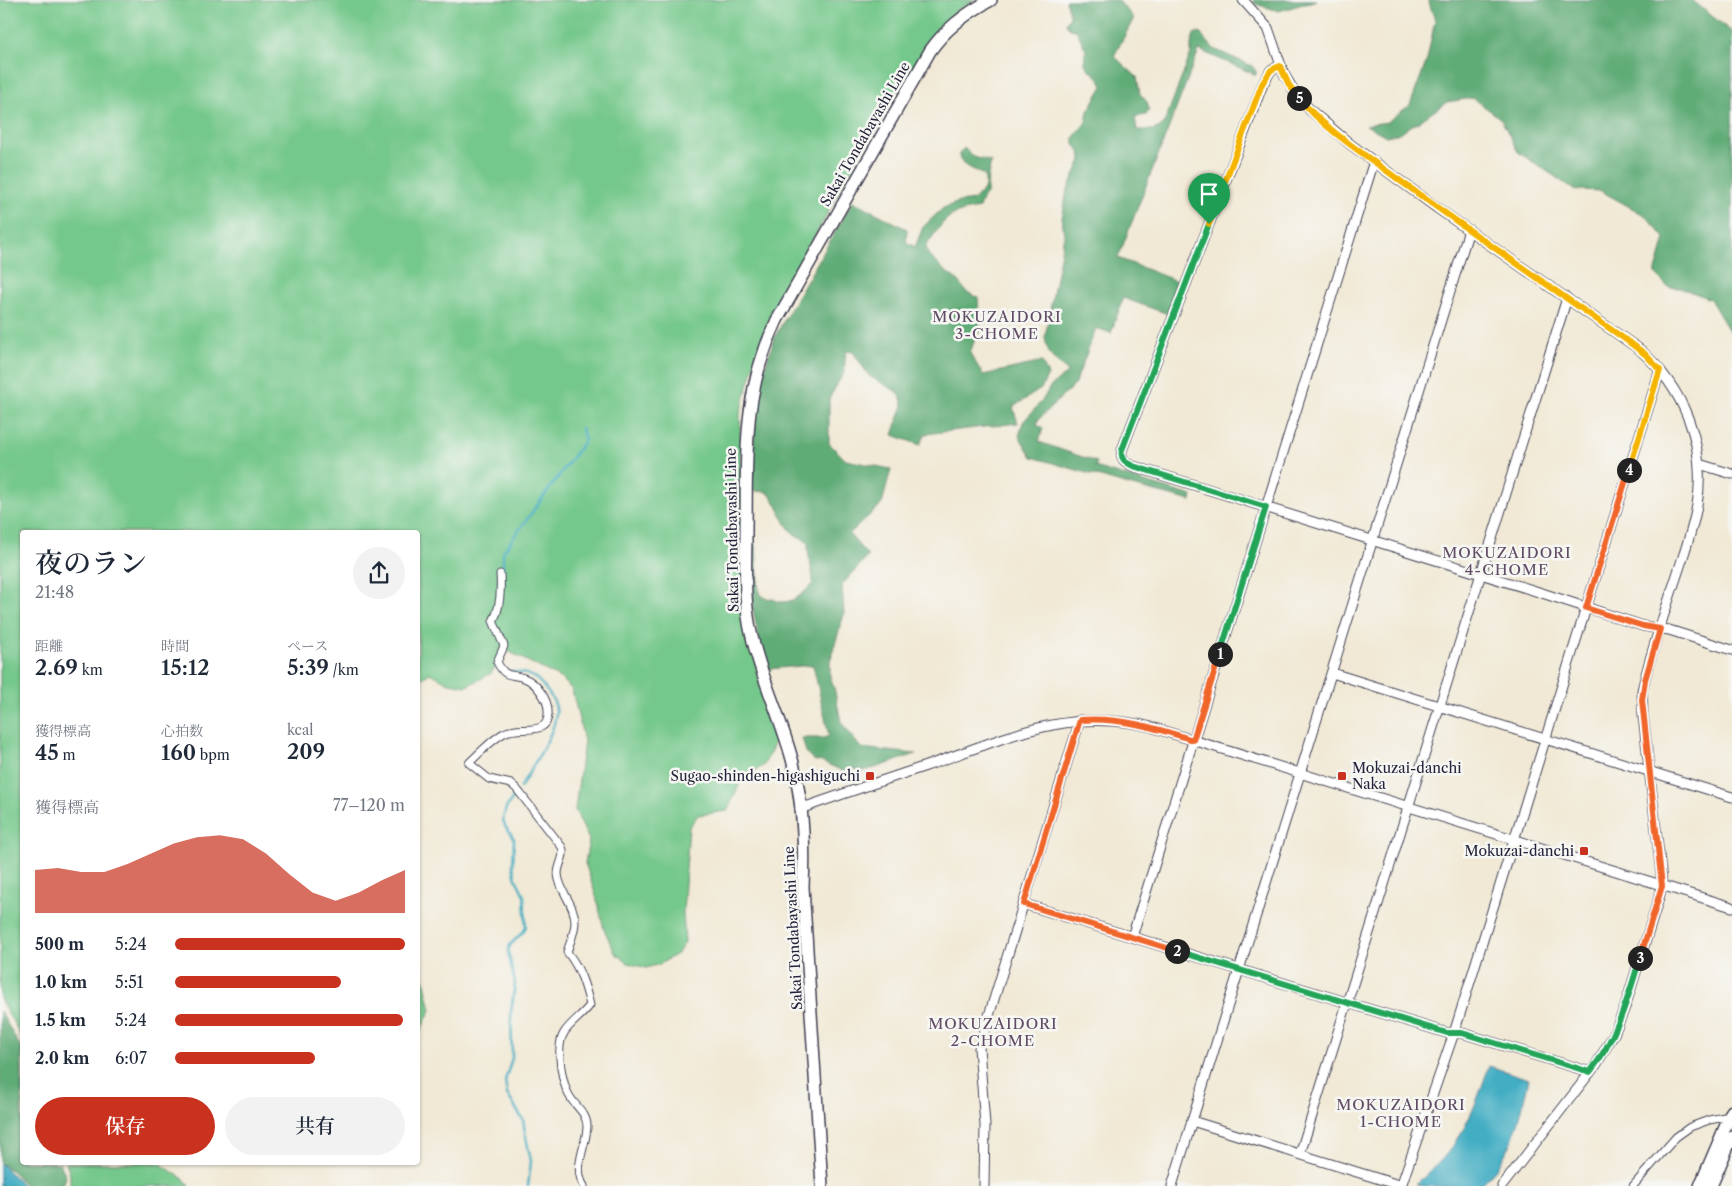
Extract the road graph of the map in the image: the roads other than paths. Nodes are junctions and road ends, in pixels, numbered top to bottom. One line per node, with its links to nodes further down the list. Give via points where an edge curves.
1 (991, 0): 26 (main road, Sakai Tondabayashi Line, via 958,20 930,51 776,320 755,376 746,444 749,626 793,764)
2 (1243, 0): 3 (street, via 1268,28)
3 (1280, 66): 4 (street, via 1302,102); 10 (street, via 1271,70 1262,84 1121,456 1133,466)
4 (1374, 161): 5 (street); 10 (street)
5 (1470, 230): 6 (street); 11 (street)
6 (1567, 298): 7 (street, via 1639,349); 13 (street)
7 (1660, 370): 8 (street, via 1688,417); 14 (street)
8 (1699, 464): 9 (street); 15 (street, via 1697,506)
9 (1732, 474)
10 (1266, 507): 11 (street); 21 (street)
11 (1373, 540): 13 (street); 17 (street)
12 (500, 574): 40 (street, via 501,591 493,621 504,646 496,662 506,674 524,678 539,690 548,706 549,718 546,724 533,730 505,732 470,763 489,780 516,788 564,852 558,873 575,921 567,952 583,978 590,1005 560,1040 564,1084 586,1118 579,1164)
13 (1481, 574): 14 (street); 18 (street)
14 (1586, 608): 15 (street); 20 (street)
15 (1660, 629): 16 (street); 22 (street, via 1642,690)
16 (1732, 650)
17 (1332, 673): 18 (street); 23 (street)
18 (1440, 706): 20 (street); 25 (street)
19 (1080, 720): 21 (street, via 1127,722); 26 (street, via 1024,732); 29 (street)
20 (1546, 738): 22 (street); 27 (street)
21 (1193, 740): 23 (street); 31 (street)
22 (1650, 771): 24 (street); 28 (street)
23 (1301, 773): 25 (street); 32 (street)
24 (1732, 797)
25 (1408, 807): 27 (street); 33 (street)
26 (800, 809): 41 (main road, Sakai Tondabayashi Line)
27 (1514, 840): 28 (street); 34 (street)
28 (1662, 886): 30 (street); 35 (street, via 1620,1019)
29 (1024, 904): 31 (street); 42 (street, via 979,1048 985,1125)
30 (1732, 908)
31 (1132, 937): 32 (street)
32 (1240, 970): 33 (street); 37 (street)
33 (1347, 1003): 34 (street); 39 (street)
34 (1454, 1033): 35 (street); 44 (street)
35 (1590, 1072): 45 (street)
36 (1731, 1114): 46 (street, via 1690,1127 1676,1137); 47 (main road)
37 (1192, 1121): 39 (street); 43 (street)
38 (1732, 1137): 48 (main road)
39 (1300, 1154): 44 (street)
40 (584, 1186)
41 (822, 1186)
42 (984, 1186)
43 (1172, 1186)
44 (1401, 1186)
45 (1502, 1186)
46 (1634, 1186)
47 (1700, 1186)
48 (1711, 1186)

